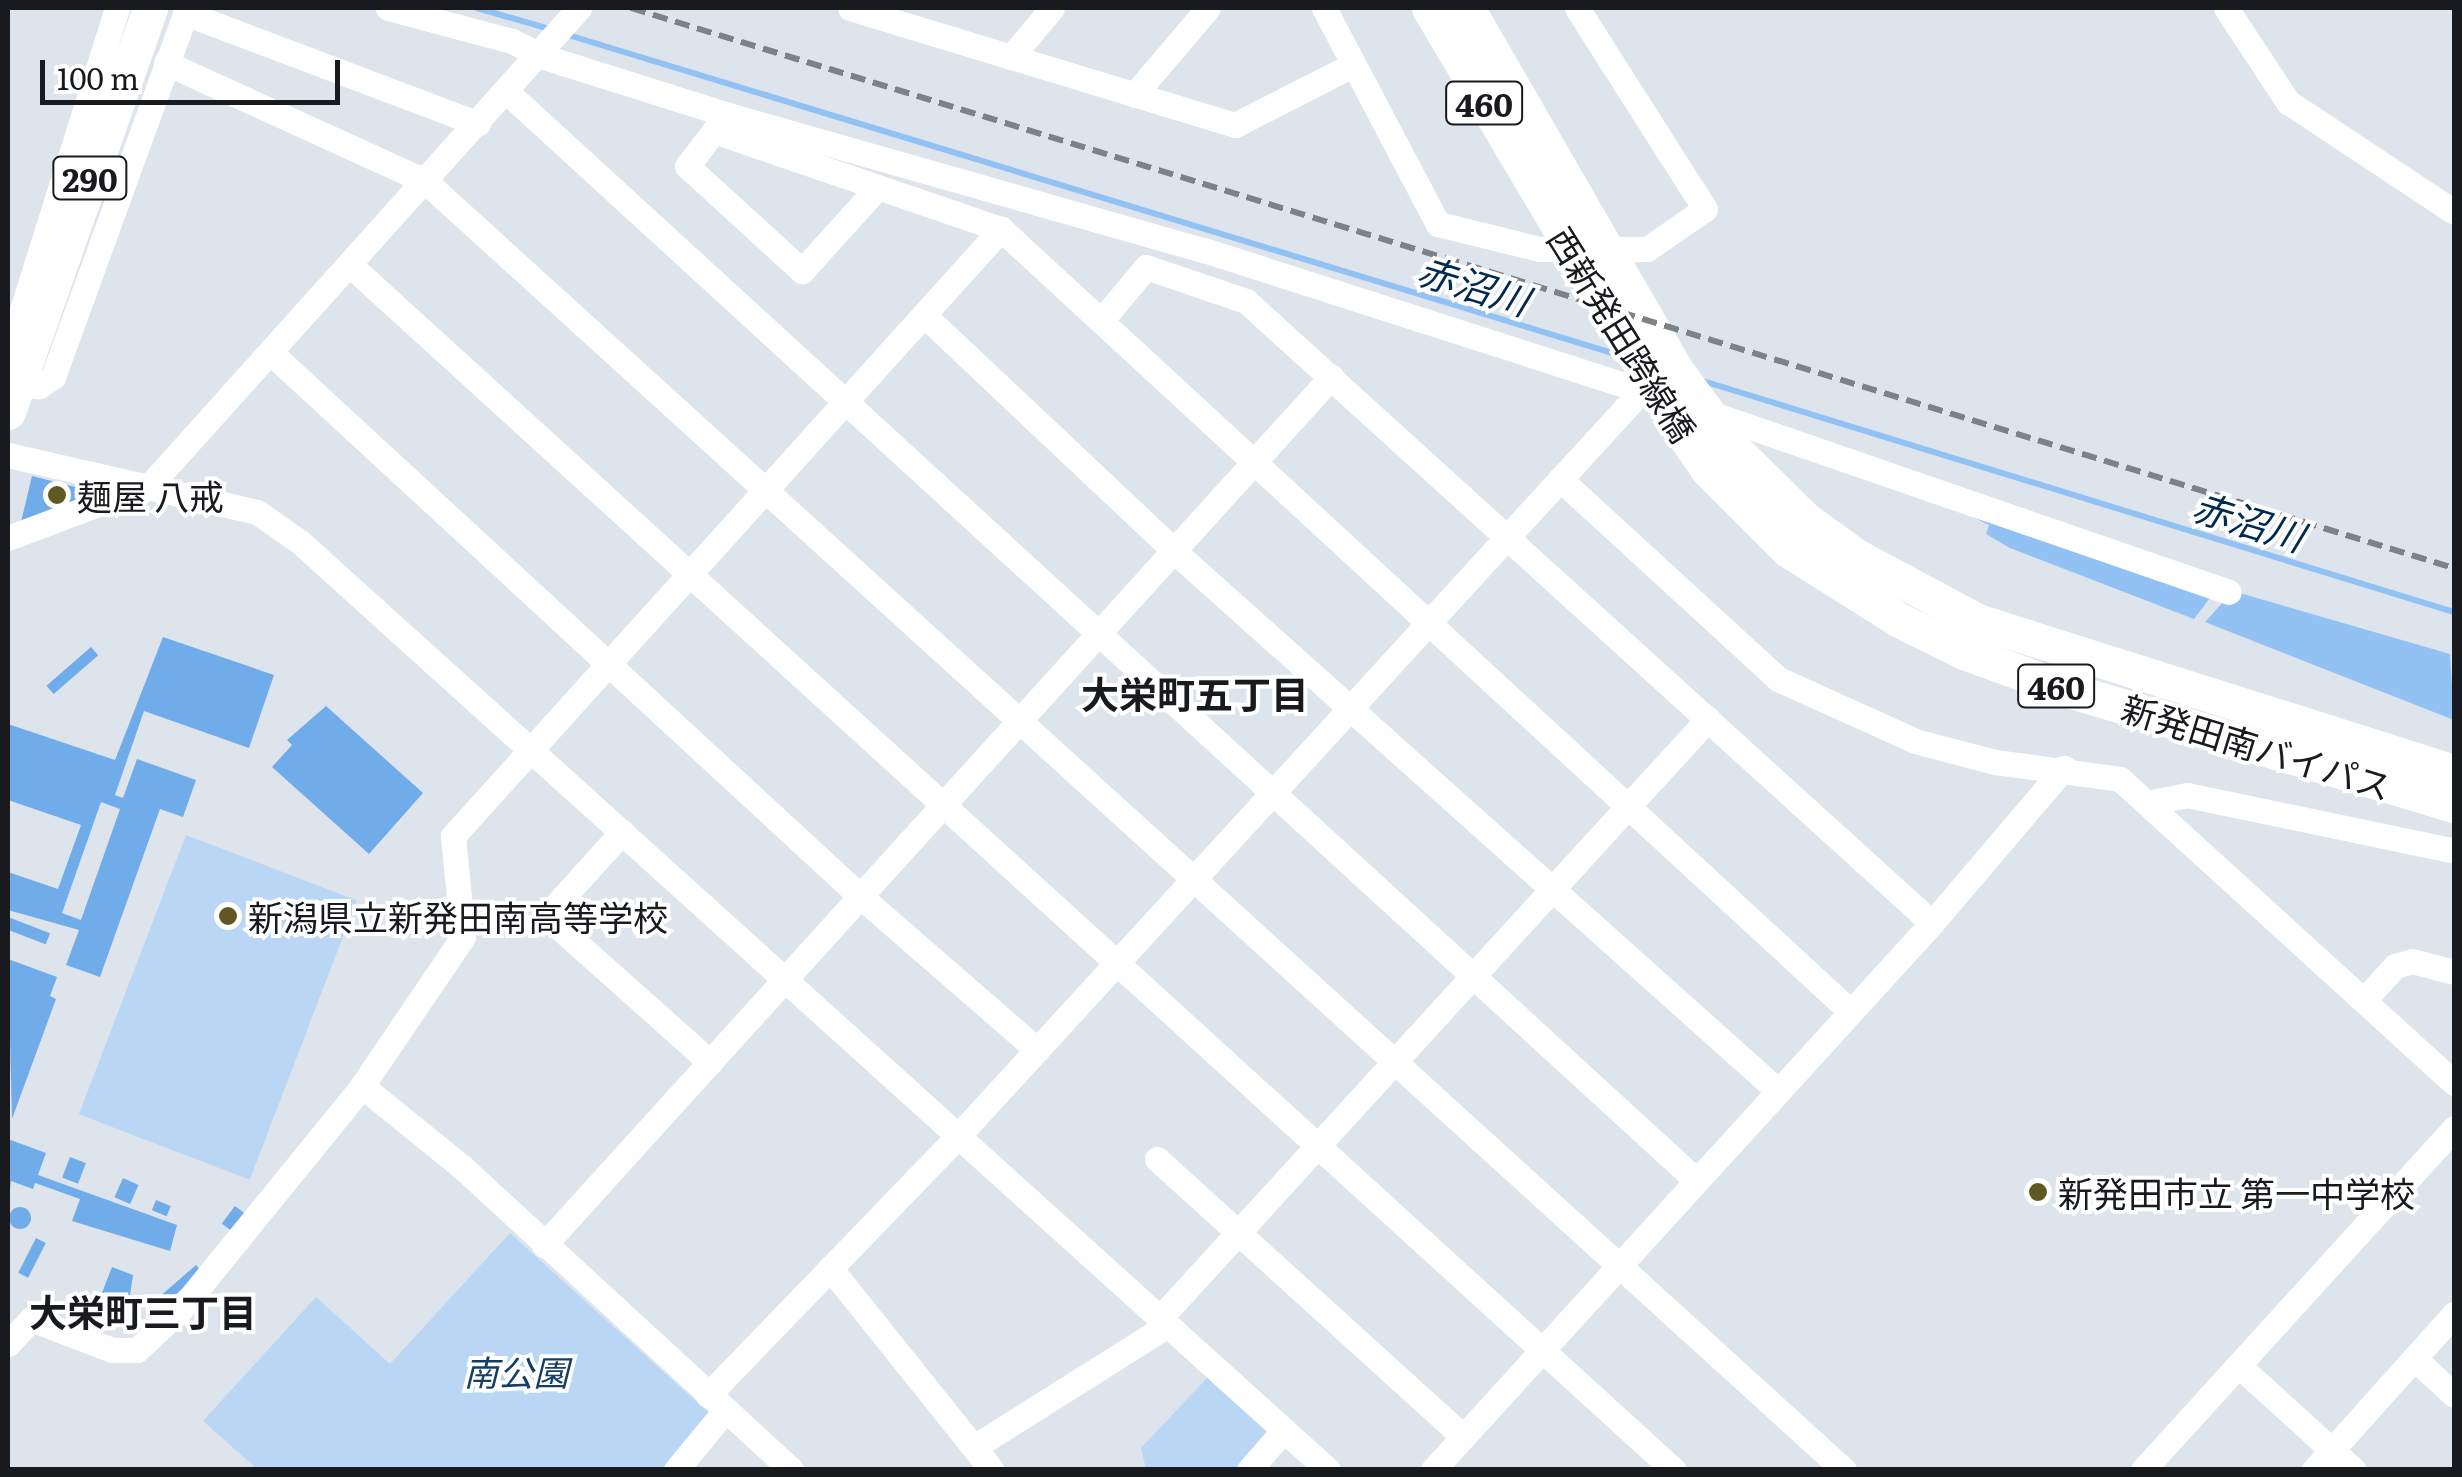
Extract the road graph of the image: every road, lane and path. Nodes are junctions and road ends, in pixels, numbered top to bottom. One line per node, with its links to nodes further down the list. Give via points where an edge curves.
1 (117, 8): 31 (street)
2 (150, 8): 31 (highway, 290)
3 (388, 8): 15 (street, via 512,41)
4 (850, 8): 14 (street)
5 (1052, 8): 16 (street)
6 (1208, 8): 20 (street)
7 (1324, 8): 18 (street)
8 (1430, 8): 25 (highway, 460)
9 (1467, 8): 25 (highway, 460)
10 (1577, 8): 18 (street, via 1705,209 1647,250 1540,249 1438,224)
11 (2226, 8): 26 (street, via 2288,102)
12 (186, 10): 17 (street); 22 (street)
13 (575, 13): 15 (street)
14 (888, 13): 16 (street)
15 (540, 56): 19 (street); 21 (street)
16 (1011, 57): 20 (street)
17 (166, 63): 23 (street); 35 (street, via 53,378)
18 (1352, 65): 20 (street, via 1235,125)
19 (508, 93): 22 (street); 36 (street)
20 (1134, 94)
21 (720, 122): 24 (street); 24 (street, via 688,166 802,271); 34 (street, via 1204,250)
22 (478, 124): 23 (street)
23 (425, 181): 28 (street); 42 (street)
24 (878, 187): 27 (street)
25 (1554, 192): 38 (highway, 西新発田跨線橋 / 460)
26 (2454, 212)
27 (1001, 229): 29 (street); 30 (street)
28 (350, 265): 32 (street); 46 (street)
29 (924, 315): 36 (street); 45 (street)
30 (1102, 321): 33 (street, via 1146,267 1246,301); 39 (street)
31 (18, 351): 35 (highway, 290)
32 (270, 352): 41 (street); 50 (street)
33 (1331, 378): 39 (street); 43 (street)
34 (1642, 390): 40 (street); 47 (street)
35 (11, 394)
36 (848, 401): 42 (street); 49 (street)
37 (8, 455): 41 (street, via 103,480)
38 (1721, 460): 56 (highway, 新発田南バイパス / 460, via 1856,556 1977,620); 60 (highway, 新発田南バイパス / 460, via 1788,550 1964,652 2068,690)
39 (1256, 462): 45 (street); 48 (street)
40 (1560, 479): 43 (street); 55 (street, via 1778,679 1915,741 1996,762)
41 (151, 484): 44 (street); 54 (street, via 257,512 300,542)
42 (766, 492): 46 (street); 53 (street)
43 (1507, 536): 48 (street); 52 (street)
44 (8, 538)
45 (1174, 551): 49 (street); 51 (street)
46 (691, 576): 50 (street); 59 (street)
47 (2228, 592)
48 (1429, 620): 51 (street); 61 (street)
49 (1098, 635): 53 (street); 57 (street)
50 (612, 664): 54 (street); 66 (street)
51 (1350, 706): 57 (street); 65 (street)
52 (1708, 719): 61 (street); 67 (street)
53 (1020, 721): 59 (street); 64 (street)
54 (533, 752): 62 (street); 78 (street, via 453,836 464,937)
55 (2064, 768): 58 (street, via 2120,779); 67 (street)
56 (2454, 772)
57 (1270, 794): 64 (street); 70 (street)
58 (2146, 803): 63 (street, via 2187,795); 72 (street)
59 (944, 804): 66 (street); 68 (street)
60 (2454, 804)
61 (1630, 807): 65 (street); 73 (street)
62 (622, 832): 71 (street); 76 (street, via 546,916)
63 (2454, 851)
64 (1194, 876): 68 (street); 75 (street)
65 (1554, 891): 70 (street); 79 (street)
66 (860, 896): 71 (street); 74 (street)
67 (1932, 923): 73 (street)
68 (1116, 962): 74 (street); 82 (street)
69 (2454, 972): 72 (street, via 2412,961 2394,966)
70 (1474, 977): 75 (street); 84 (street)
71 (785, 979): 76 (street); 81 (street)
72 (2364, 1000): 77 (street)
73 (1850, 1011): 79 (street)
74 (1037, 1050): 81 (street)
75 (1397, 1060): 82 (street); 87 (street)
76 (710, 1062): 86 (street)
77 (2454, 1083)
78 (362, 1086): 86 (street); 91 (street, via 181,1309 138,1350 112,1350 30,1320)
79 (1777, 1090): 84 (street)
80 (2454, 1128): 94 (street)
81 (958, 1136): 88 (street); 90 (street)
82 (1318, 1146): 85 (street); 92 (street)
83 (1157, 1159): 85 (street)
84 (1695, 1180): 87 (street)
85 (1235, 1236): 90 (street); 98 (street)
86 (544, 1244): 96 (street)
87 (1617, 1264): 92 (street); 108 (street)
88 (830, 1268): 96 (street); 99 (street)
89 (2454, 1314): 93 (street)
90 (1164, 1322): 97 (street); 99 (street)
91 (8, 1344)
92 (1541, 1348): 98 (street); 107 (street)
93 (2414, 1358): 95 (street); 100 (street)
94 (2238, 1365): 100 (street); 109 (street)
95 (2454, 1395)
96 (716, 1404): 101 (street); 102 (street)
97 (1284, 1430): 104 (street); 105 (street)
98 (1463, 1436): 106 (street)
99 (974, 1447): 103 (street)
100 (2332, 1449): 110 (street); 111 (street)
101 (676, 1470)
102 (791, 1470)
103 (992, 1470)
104 (1249, 1470)
105 (1328, 1470)
106 (1433, 1470)
107 (1674, 1470)
108 (1844, 1470)
109 (2142, 1470)
110 (2314, 1470)
111 (2354, 1470)

